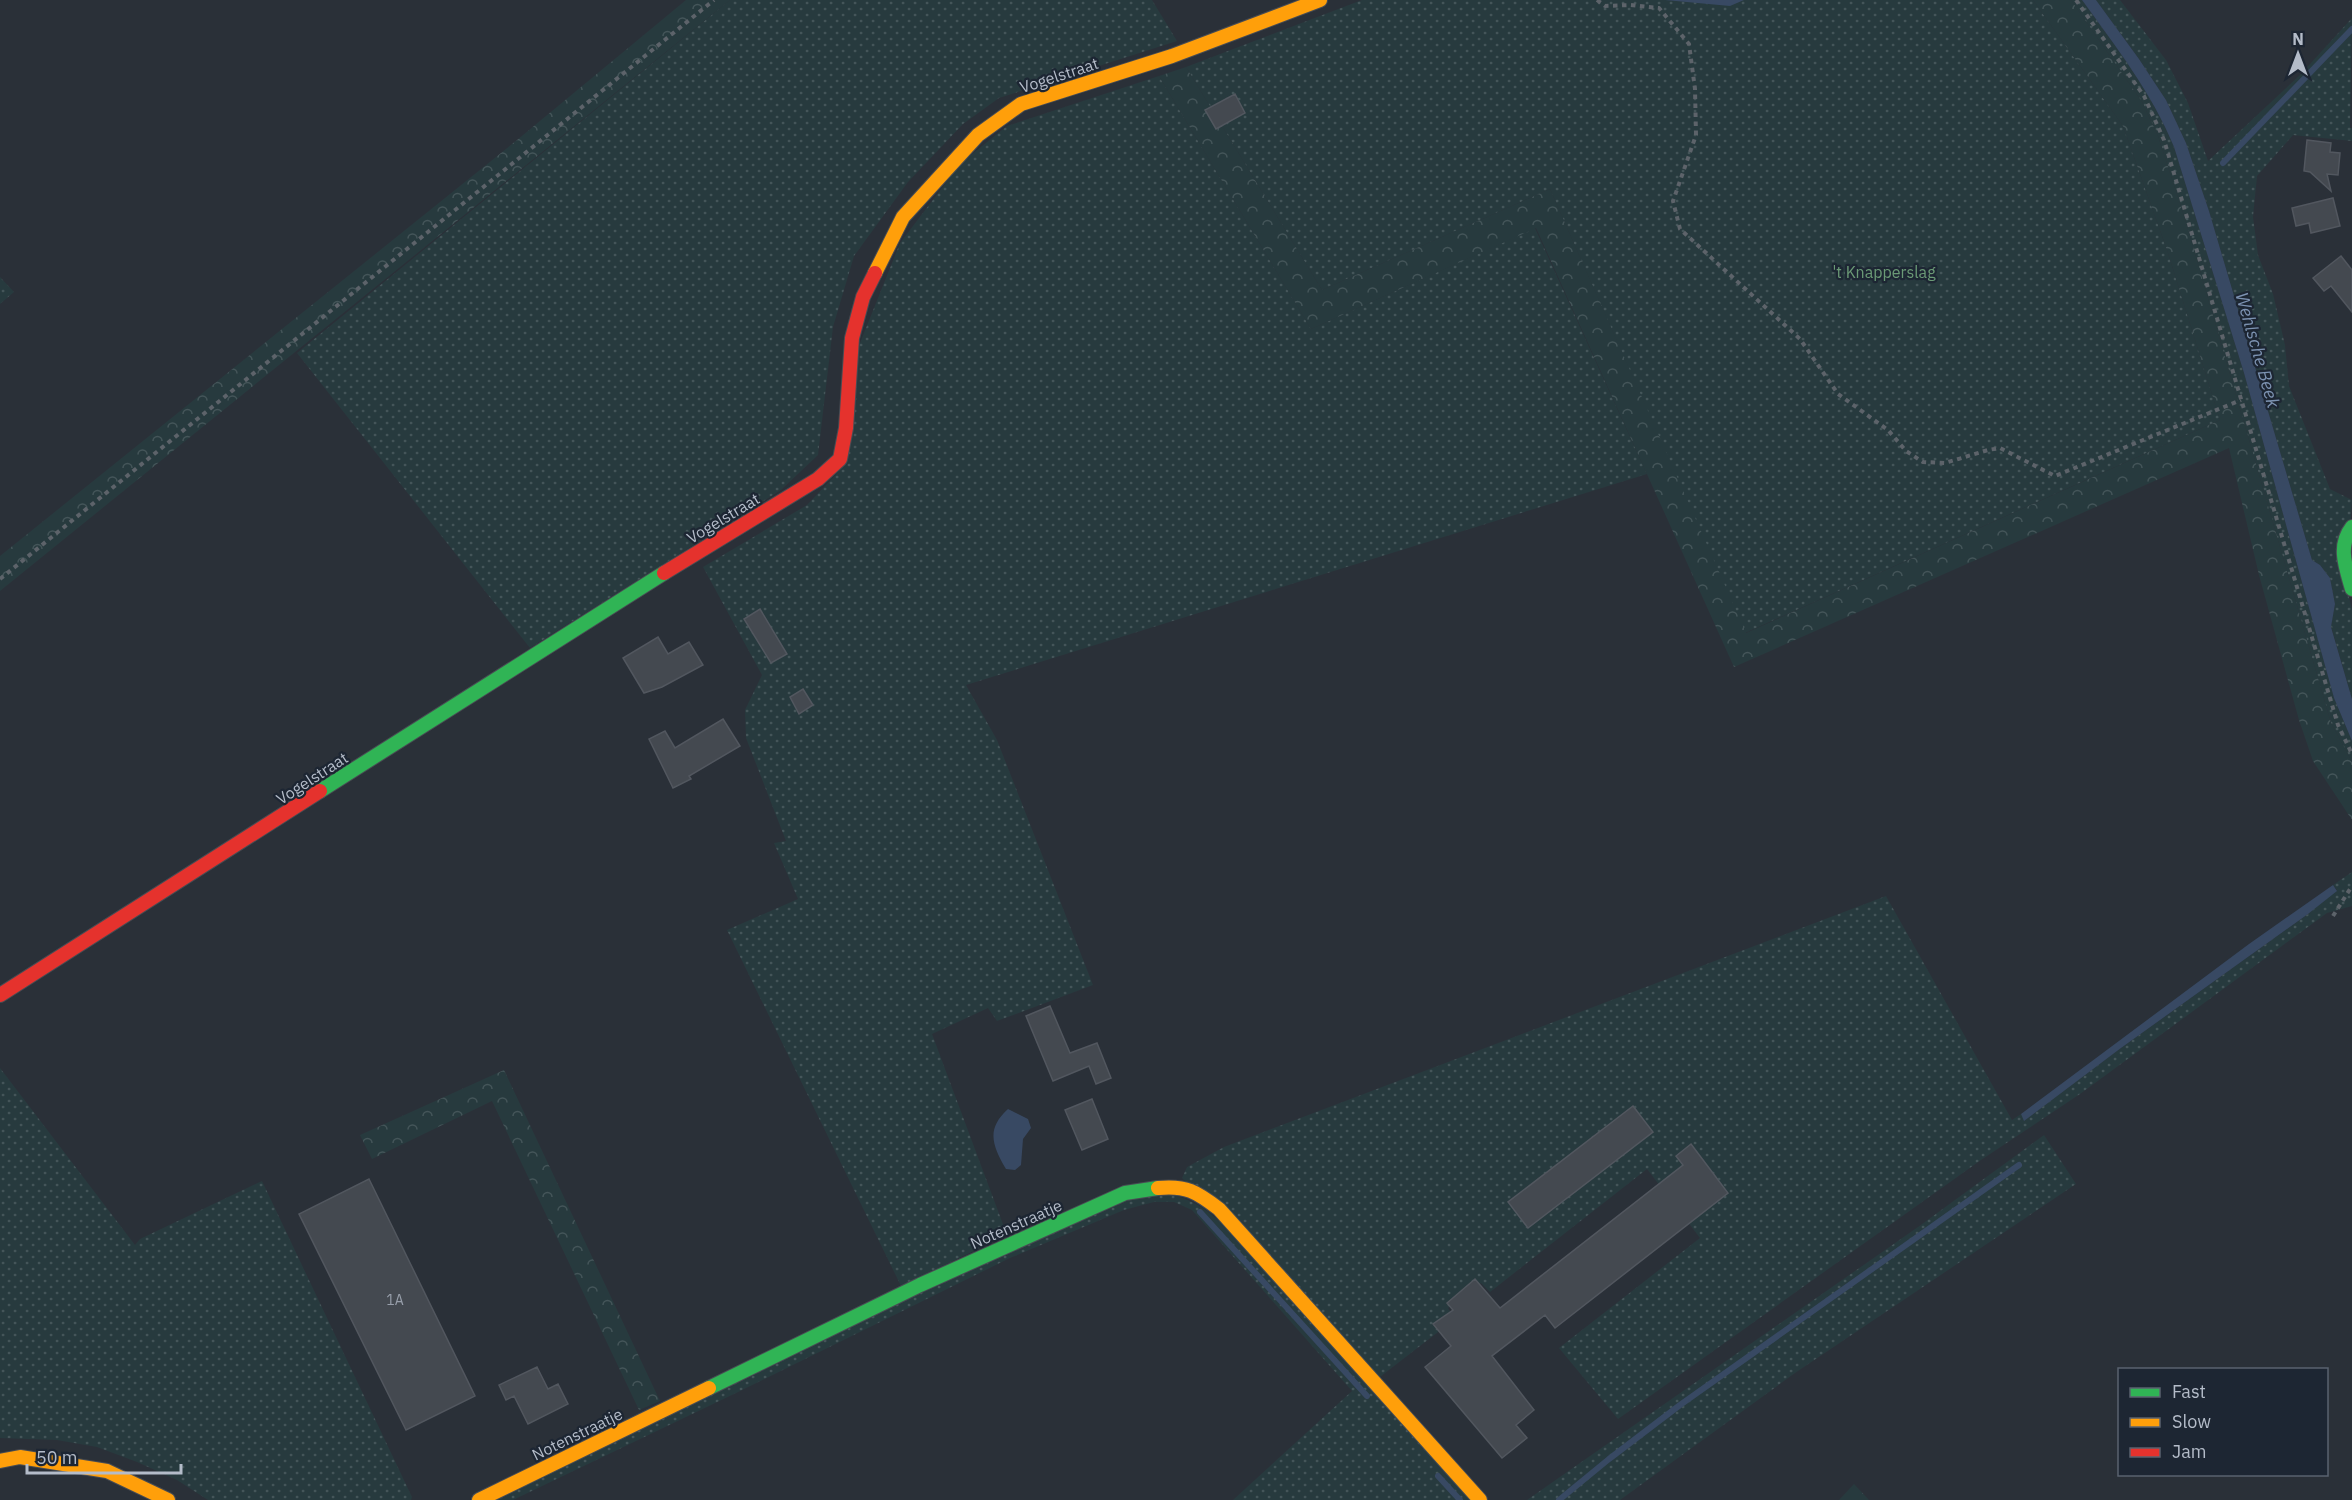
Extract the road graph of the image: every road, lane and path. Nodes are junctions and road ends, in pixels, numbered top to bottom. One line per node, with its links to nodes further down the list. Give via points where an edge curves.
1 (714, 0): 7 (path)
2 (1320, 0): 12 (street, Vogelstraat, via 1172,56 1021,104 978,135 903,218 863,297 852,338 840,459 818,479 649,582)
3 (1597, 0): 5 (path, via 1605,6 1659,8 1689,44 1696,135 1673,201 1680,229 1800,339 1838,394 1888,430 1906,451 1923,462 1945,463 2000,448 2055,476)
4 (2076, 0): 5 (path, via 2144,96 2164,140)
5 (2241, 400): 9 (path, via 2338,725)
6 (2352, 527): 8 (street, via 2343,541)
7 (0, 579)
8 (2352, 589)
9 (2352, 753)
10 (2352, 886): 11 (path)
11 (2333, 916)
12 (0, 995)
13 (0, 1461): 14 (street, via 20,1457 107,1471)
14 (168, 1500)
15 (479, 1500): 16 (street, Notenstraatje, via 920,1285 1125,1193 1179,1187 1197,1192 1219,1209)
16 (1480, 1500)

